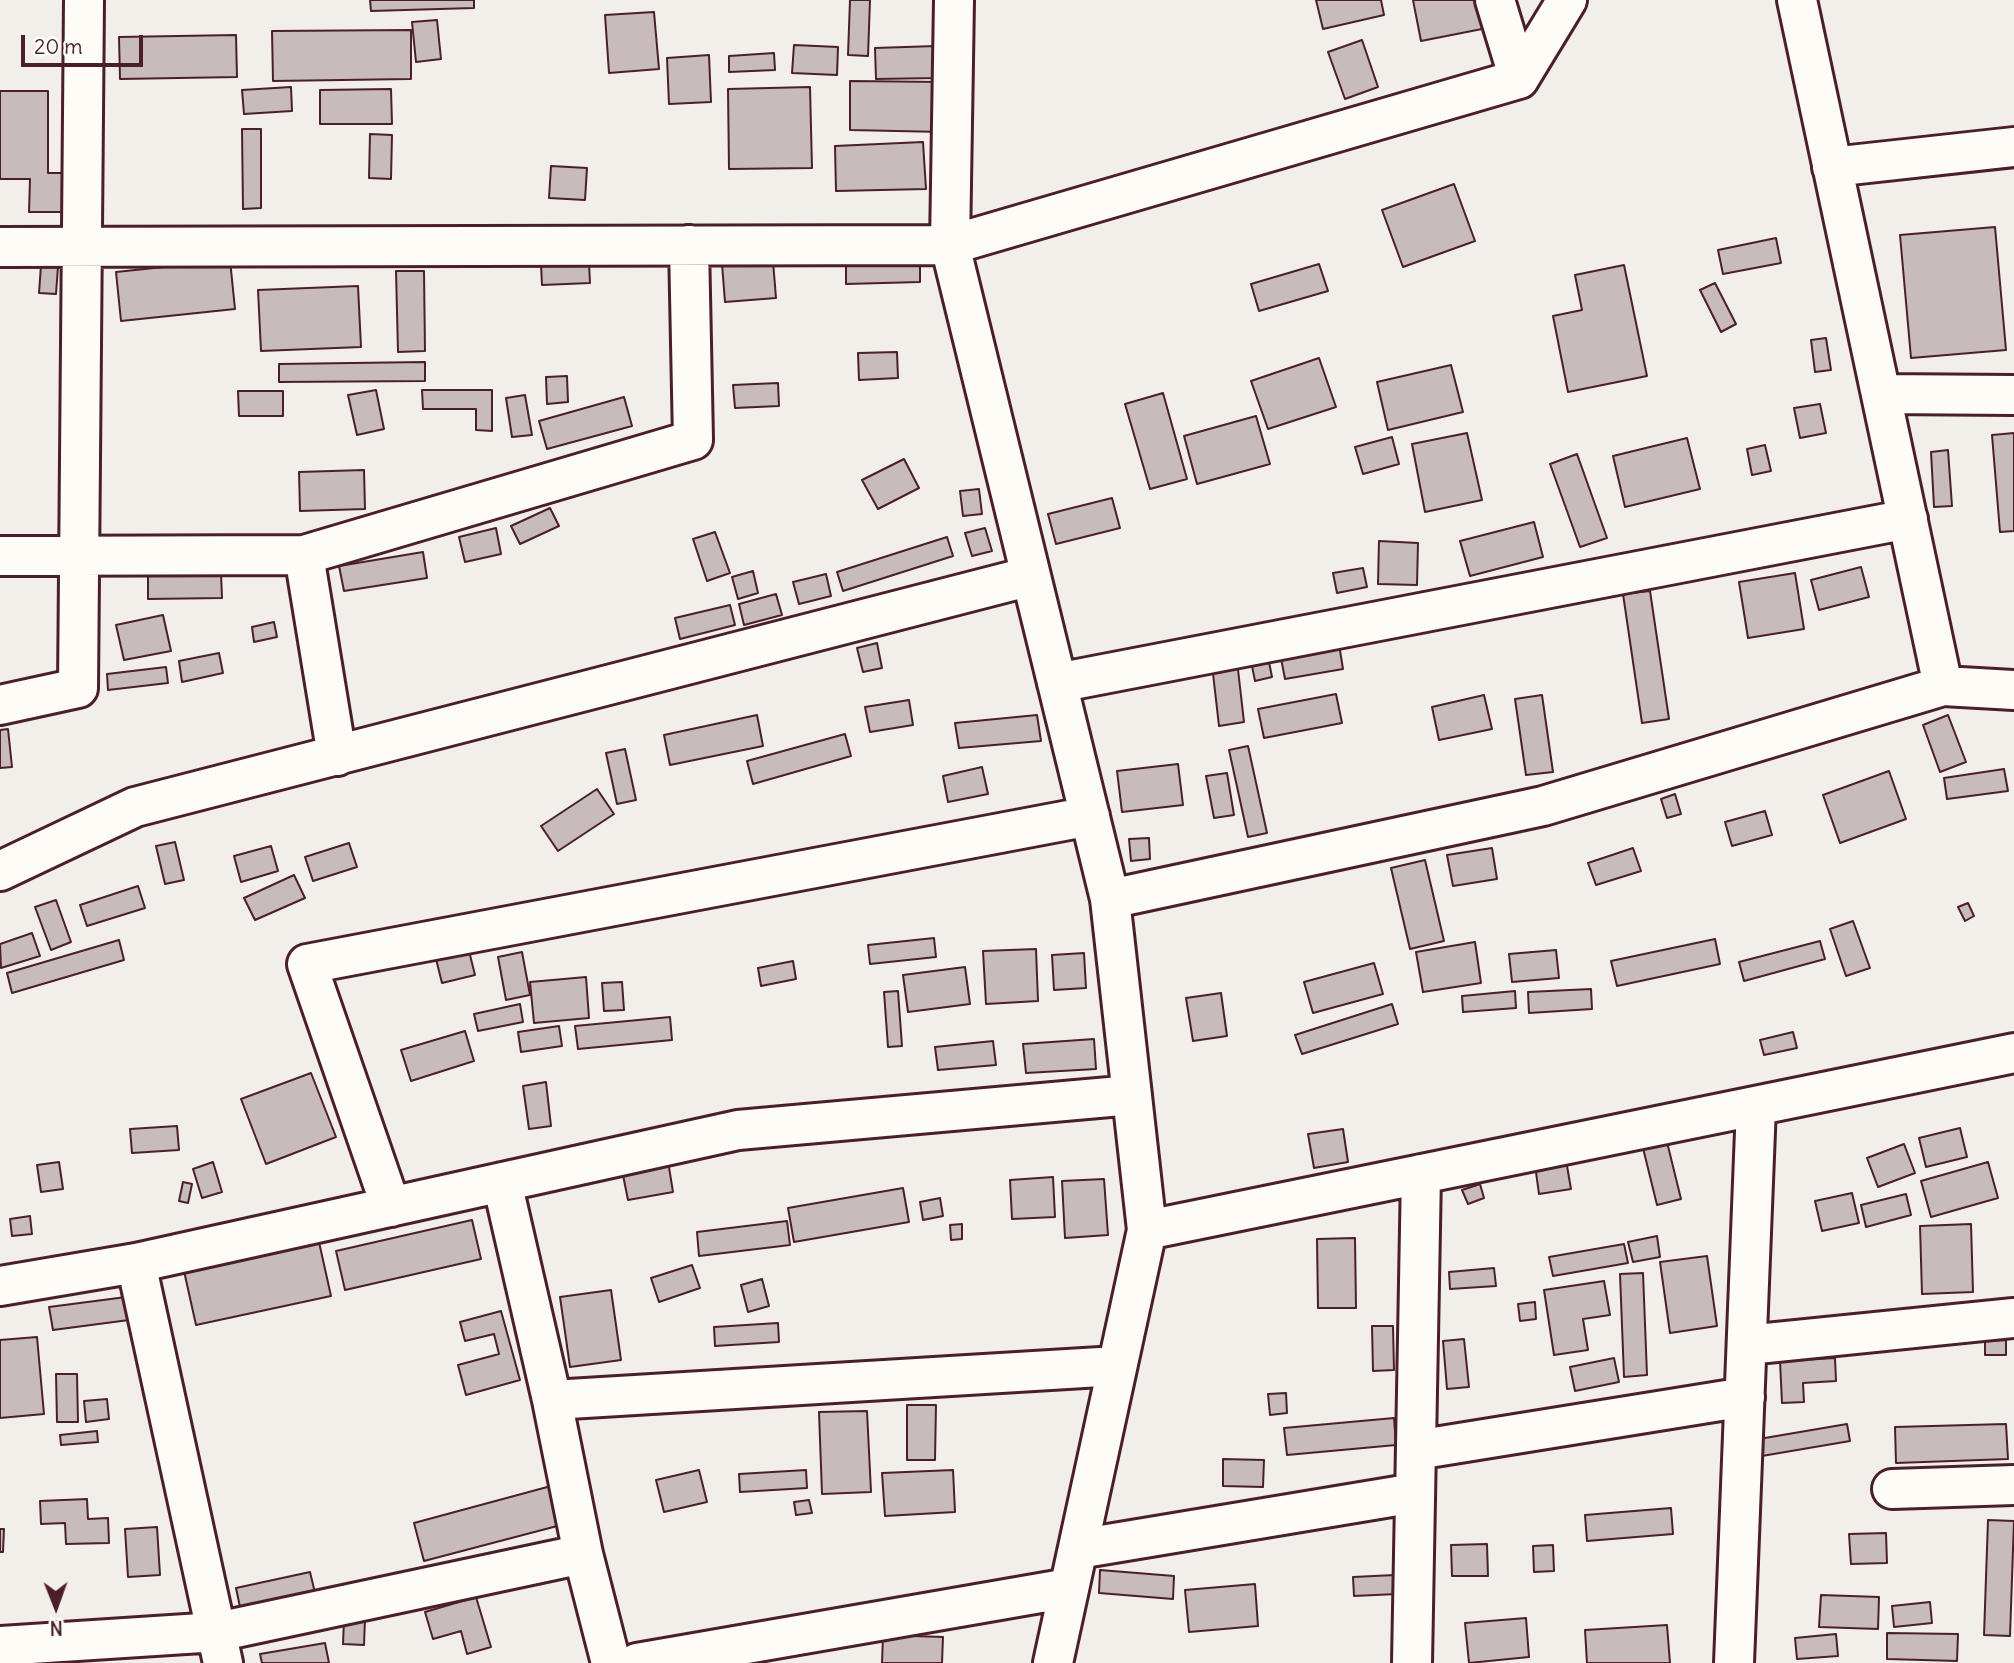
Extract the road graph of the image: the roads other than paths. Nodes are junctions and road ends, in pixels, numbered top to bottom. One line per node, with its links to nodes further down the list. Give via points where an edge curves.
1 (84, 0): 11 (street)
2 (954, 0): 10 (street)
3 (1495, 0): 6 (street)
4 (1567, 0): 6 (street)
5 (1797, 0): 8 (street)
6 (1519, 79): 10 (street)
7 (2014, 147): 8 (street)
8 (1832, 167): 13 (street)
9 (689, 245): 10 (street); 11 (street); 17 (street, via 693,440)
10 (950, 245): 19 (street)
11 (81, 246): 12 (street); 16 (street)
12 (0, 247)
13 (1881, 394): 14 (street); 15 (street)
14 (2014, 394)
15 (1908, 519): 20 (street); 21 (street)
16 (79, 555): 17 (street); 18 (street); 23 (street, via 78,688)
17 (304, 555): 24 (street)
18 (0, 556)
19 (1031, 576): 20 (street); 24 (street)
20 (1057, 683): 25 (street)
21 (1942, 686): 22 (street); 27 (street, via 1543,806)
22 (2014, 690)
23 (0, 705)
24 (337, 756): 26 (street, via 135,807)
25 (1090, 816): 27 (street); 33 (street, via 307,964)
26 (0, 871)
27 (1110, 899): 29 (street)
28 (2014, 1053): 30 (street)
29 (1132, 1094): 32 (street, via 738,1130); 34 (street)
30 (1756, 1106): 31 (street); 38 (street)
31 (1421, 1174): 34 (street); 42 (street)
32 (502, 1182): 33 (street); 41 (street)
33 (391, 1207): 35 (street)
34 (1147, 1230): 39 (street)
35 (136, 1263): 36 (street); 50 (street)
36 (0, 1286)
37 (2014, 1318): 38 (street)
38 (1747, 1345): 40 (street)
39 (1117, 1366): 41 (street); 46 (street)
40 (1745, 1397): 42 (street); 55 (street)
41 (552, 1400): 47 (street)
42 (1416, 1450): 45 (street)
43 (2014, 1485): 44 (street)
44 (1892, 1489)
45 (1415, 1493): 46 (street); 54 (street)
46 (1078, 1549): 48 (street)
47 (583, 1555): 50 (street); 51 (street)
48 (1069, 1588): 52 (street); 53 (street)
49 (0, 1646): 50 (street)
50 (220, 1648)
51 (611, 1663)
52 (637, 1663)
53 (1053, 1663)
54 (1412, 1663)
55 (1734, 1663)

